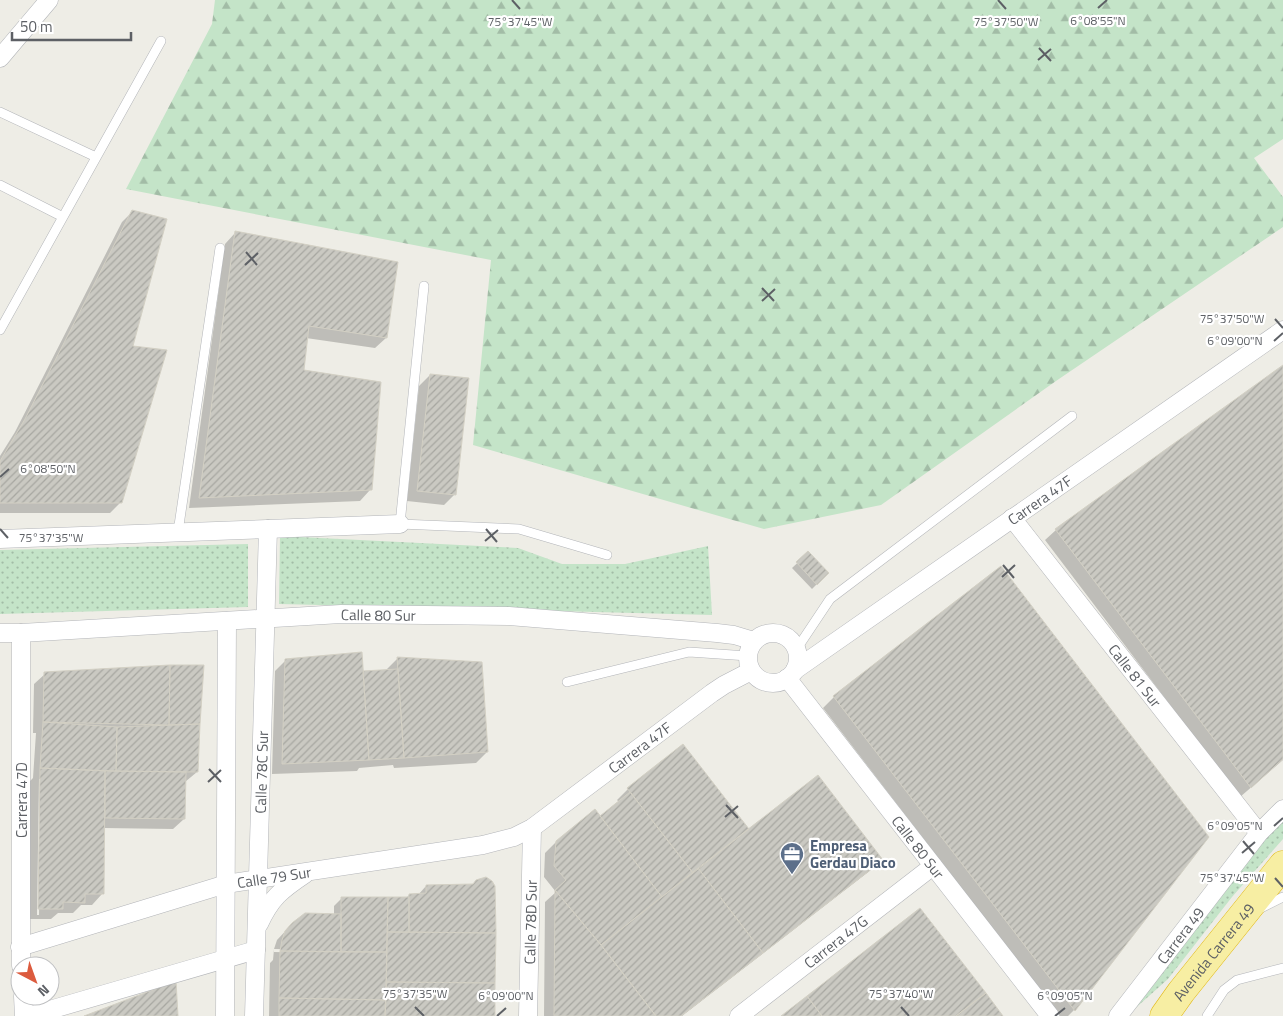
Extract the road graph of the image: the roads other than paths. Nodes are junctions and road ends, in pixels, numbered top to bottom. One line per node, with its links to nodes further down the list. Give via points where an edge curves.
1 (49, 0): 3 (street)
2 (161, 41): 5 (lane)
3 (0, 58)
4 (0, 112): 5 (lane)
5 (96, 157): 7 (lane)
6 (0, 185): 7 (lane)
7 (63, 217): 10 (lane)
8 (220, 248): 16 (lane)
9 (424, 286): 14 (lane)
10 (0, 330)
11 (1283, 330): 13 (street, Carrera 47F)
12 (1072, 416): 23 (lane, via 830,598)
13 (1012, 518): 25 (street, Carrera 47F); 29 (street, Calle 81 Sur)
14 (400, 524): 15 (street); 18 (lane, via 519,529)
15 (268, 529): 16 (street); 19 (street, Calle 78C Sur)
16 (178, 532): 17 (street)
17 (0, 539)
18 (607, 555)
19 (265, 618): 20 (street, Calle 80 Sur); 24 (street, Calle 80 Sur, via 342,614 509,616 734,635); 33 (street, Calle 78C Sur)
20 (227, 621): 22 (street, Calle 80 Sur); 34 (street)
21 (0, 633): 22 (street, Calle 80 Sur)
22 (21, 634): 38 (street, Carrera 47D)
23 (796, 650): 24 (street, via 790,640 768,633); 25 (street, via 797,662)
24 (751, 656): 25 (street, via 764,681 779,682); 26 (lane, via 689,652); 28 (street, Carrera 47F, via 724,685)
25 (791, 674): 31 (street, Calle 80 Sur)
26 (567, 682)
27 (1283, 809): 29 (street, Carrera 49)
28 (532, 828): 32 (street, Calle 79 Sur, via 483,845); 47 (street, Calle 78D Sur)
29 (1259, 833): 50 (street, Carrera 49)
30 (1283, 865): 36 (highway, Avenida Carrera 49)
31 (933, 866): 48 (street, Carrera 47G); 49 (street, Calle 80 Sur)
32 (308, 872): 33 (street, Calle 79 Sur); 37 (street, via 283,889 267,906)
33 (258, 879): 34 (street, Calle 79 Sur); 37 (street, Calle 78C Sur)
34 (226, 884): 38 (street, Calle 79 Sur); 41 (street)
35 (1283, 897): 36 (lane)
36 (1241, 917): 43 (highway, Avenida Carrera 49)
37 (257, 929): 39 (street, Calle 78C Sur)
38 (20, 947): 40 (street, Carrera 47D)
39 (256, 950): 41 (street); 46 (street, Calle 78C Sur)
40 (21, 956)
41 (225, 959): 44 (street); 45 (street)
42 (1283, 968): 53 (lane, via 1237,980 1224,990)
43 (1181, 992): 51 (highway); 52 (highway, Avenida Carrera 49)
44 (29, 1016)
45 (225, 1016)
46 (254, 1016)
47 (528, 1016)
48 (739, 1016)
49 (1050, 1016)
50 (1118, 1016)
51 (1146, 1016)
52 (1164, 1016)
53 (1207, 1016)

